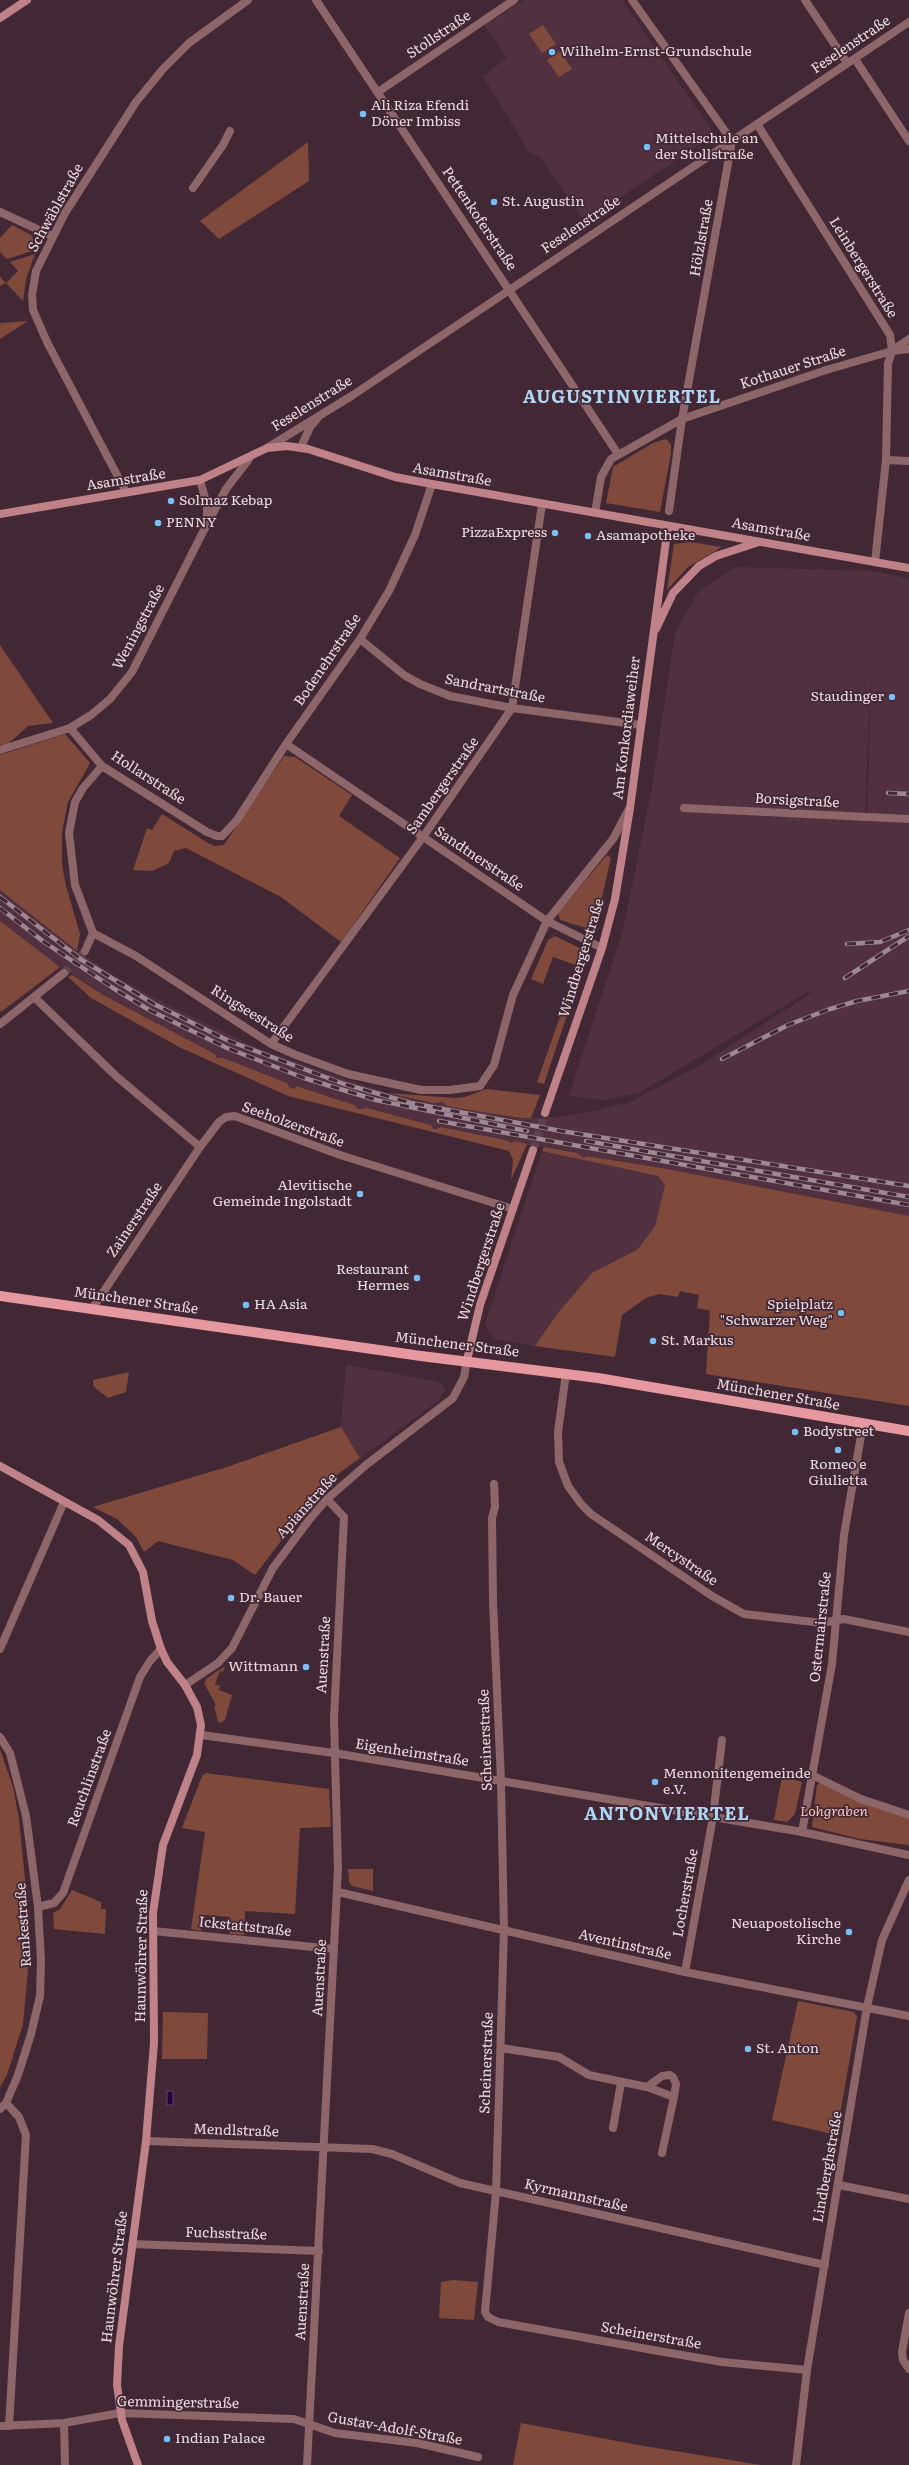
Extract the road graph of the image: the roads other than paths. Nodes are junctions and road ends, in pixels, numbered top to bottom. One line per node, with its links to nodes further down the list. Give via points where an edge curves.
1 (27, 0): 7 (street)
2 (248, 0): 18 (street, Schwäblstraße, via 189,43 163,69 136,102 104,150)
3 (316, 0): 11 (street, Pettenkoferstraße)
4 (514, 0): 11 (street, Stollstraße)
5 (632, 0): 14 (street)
6 (805, 0): 10 (street)
7 (0, 18)
8 (909, 22): 9 (street, Feselenstraße)
9 (854, 59): 10 (street, Feselenstraße); 15 (street)
10 (847, 63): 12 (street, Feselenstraße)
11 (378, 92): 19 (street, Pettenkoferstraße)
12 (757, 124): 14 (street, Feselenstraße); 22 (street, Leinbergerstraße, via 890,335)
13 (230, 131): 16 (street)
14 (732, 141): 19 (street, Feselenstraße); 24 (street, Hölzlstraße)
15 (909, 141)
16 (193, 188)
17 (0, 212): 18 (street)
18 (52, 236): 33 (street, Schwäblstraße, via 36,271 32,295 33,310 47,342)
19 (510, 289): 23 (street, Feselenstraße); 27 (street, Pettenkoferstraße)
20 (909, 339): 22 (street)
21 (909, 349): 22 (street, Kothauer Straße)
22 (892, 351): 24 (street, Kothauer Straße, via 826,370); 29 (street, Leinbergerstraße, via 888,364)
23 (320, 415): 25 (street, Feselenstraße); 26 (street, via 310,427)
24 (682, 419): 27 (street, Kothauer Straße); 35 (street, Hölzlstraße)
25 (267, 448): 26 (street, Asamstraße); 28 (street, Asamstraße)
26 (301, 448): 32 (street, Asamstraße, via 395,477)
27 (618, 454): 36 (street, Kothauer Straße, via 604,467)
28 (249, 459): 31 (street, Asamstraße); 38 (street, Weningstraße, via 226,489)
29 (886, 460): 30 (street); 41 (street, Leinbergerstraße)
30 (909, 461)
31 (200, 480): 33 (street, Asamstraße); 38 (street, via 207,505)
32 (432, 484): 34 (street, Asamstraße); 43 (street, Bodenehrstraße, via 402,565)
33 (126, 492): 37 (street, Asamstraße)
34 (542, 504): 36 (street, Asamstraße); 45 (street, Sambergerstraße)
35 (670, 511)
36 (595, 513): 39 (street, Asamstraße)
37 (0, 514)
38 (207, 524): 47 (street, Weningstraße, via 132,672 110,699)
39 (668, 526): 40 (street, Asamstraße); 44 (street, Am Konkordiaweiher)
40 (760, 542): 41 (street, Asamstraße); 44 (street, via 716,556 699,566 673,593)
41 (875, 562): 42 (street, Asamstraße)
42 (909, 568)
43 (360, 639): 45 (street, Sandrartstraße, via 391,666 420,684 450,696); 48 (street, Bodenehrstraße)
44 (652, 639): 46 (street, Am Konkordiaweiher)
45 (512, 708): 46 (street, Sandrartstraße); 55 (street, Sambergerstraße)
46 (641, 725): 51 (street, Am Konkordiaweiher)
47 (70, 728): 49 (street, Weningstraße); 50 (street, Hollarstraße)
48 (286, 744): 54 (street, Bodenehrstraße, via 237,820); 55 (street, Sandtnerstraße)
49 (0, 750)
50 (102, 766): 54 (street, Hollarstraße, via 207,832); 57 (street, via 75,802 69,832 75,885)
51 (630, 808): 56 (street, Am Konkordiaweiher, via 613,839); 58 (street, Windbergerstraße, via 614,899)
52 (684, 808): 53 (street, Borsigstraße)
53 (909, 819)
54 (222, 836)
55 (424, 837): 56 (street, Sandtnerstraße); 63 (street, Sambergerstraße)
56 (547, 921): 58 (street, Sandtnerstraße); 64 (street, Am Konkordiaweiher, via 513,994 494,1066)
57 (93, 933): 59 (street); 63 (street, Ringseestraße, via 136,956)
58 (602, 948): 65 (street, Windbergerstraße)
59 (84, 951)
60 (64, 973): 61 (street)
61 (34, 997): 62 (street); 66 (street, via 116,1076)
62 (0, 1024)
63 (271, 1044): 64 (street, Ringseestraße, via 324,1066 383,1083 420,1090)
64 (480, 1086)
65 (545, 1113)
66 (200, 1147): 68 (street, Seeholzerstraße, via 219,1122 226,1117 234,1116 340,1156); 70 (street, Zainerstraße)
67 (533, 1150): 68 (street, Windbergerstraße)
68 (513, 1209): 71 (street, Windbergerstraße, via 480,1305)
69 (0, 1296): 70 (main road, Münchener Straße)
70 (92, 1309): 71 (main road, Münchener Straße)
71 (467, 1360): 72 (main road, Münchener Straße); 77 (street, Apianstraße, via 462,1382 453,1398 366,1465)
72 (566, 1373): 73 (main road, Münchener Straße); 79 (street, Mercystraße, via 558,1448 562,1474 581,1504 591,1514 734,1609 756,1616 822,1623)
73 (863, 1424): 74 (main road, Münchener Straße); 79 (street, Ostermairstraße, via 844,1535)
74 (909, 1431)
75 (0, 1466): 78 (street, Haunwöhrer Straße)
76 (494, 1484): 89 (street, Scheinerstraße, via 493,1602)
77 (327, 1499): 83 (street, Apianstraße, via 283,1553 232,1648 218,1663); 87 (street, Auenstraße, via 344,1517)
78 (64, 1502): 81 (street); 82 (street, Haunwöhrer Straße, via 98,1520 133,1551 142,1572)
79 (835, 1621): 80 (street, Mercystraße, via 852,1620); 88 (street, Ostermairstraße, via 834,1652)
80 (909, 1632)
81 (0, 1649)
82 (161, 1650): 83 (street, Haunwöhrer Straße); 96 (street, Reuchlinstraße, via 140,1677 62,1893 54,1903)
83 (185, 1685): 84 (street, Haunwöhrer Straße, via 197,1707)
84 (201, 1736): 87 (street, Eigenheimstraße); 98 (street, Haunwöhrer Straße, via 197,1755 160,1857 154,1897)
85 (0, 1737): 96 (street, Rankestraße, via 10,1753 19,1783)
86 (722, 1740): 91 (street, Locherstraße)
87 (334, 1753): 89 (street, Eigenheimstraße); 95 (street, Auenstraße)
88 (814, 1776): 90 (street, via 861,1799); 92 (street, Ostermairstraße)
89 (501, 1781): 91 (street, Eigenheimstraße); 97 (street, Scheinerstraße)
90 (909, 1815)
91 (713, 1817): 92 (street, Eigenheimstraße); 100 (street, Locherstraße)
92 (802, 1832): 93 (street, Eigenheimstraße)
93 (909, 1855)
94 (909, 1880): 101 (street, Lindberghstraße, via 882,1940)
95 (338, 1892): 97 (street, Aventinstraße); 99 (street, Auenstraße)
96 (38, 1907): 107 (street, Rankestraße, via 40,1996 18,2075)
97 (504, 1930): 100 (street, Aventinstraße); 103 (street, Scheinerstraße)
98 (153, 1931): 99 (street, Ickstattstraße); 109 (street, Haunwöhrer Straße, via 154,2044)
99 (334, 1948): 110 (street, Auenstraße)
100 (685, 1972): 101 (street, Aventinstraße)
101 (867, 2007): 102 (street, Aventinstraße); 112 (street, Lindberghstraße)
102 (909, 2016)
103 (501, 2048): 104 (street, via 559,2057 589,2075); 113 (street, Scheinerstraße)
104 (621, 2083): 105 (street); 108 (street)
105 (646, 2087): 106 (street); 106 (street, via 662,2076 670,2075 676,2084)
106 (674, 2097): 111 (street)
107 (3, 2106): 125 (street, via 19,2117 26,2135)
108 (613, 2128)
109 (146, 2141): 110 (street, Mendlstraße); 115 (street, Haunwöhrer Straße)
110 (324, 2147): 113 (street, Kyrmannstraße, via 356,2148 392,2154 460,2183); 116 (street, Auenstraße)
111 (662, 2153)
112 (839, 2185): 114 (street); 117 (street, Lindberghstraße)
113 (496, 2192): 117 (street, Kyrmannstraße); 120 (street, Scheinerstraße, via 484,2305 485,2312 492,2320 722,2362)
114 (909, 2199)
115 (132, 2244): 116 (street, Fuchsstraße); 121 (street, Haunwöhrer Straße, via 118,2346 117,2385)
116 (319, 2251): 123 (street, Auenstraße)
117 (825, 2265): 120 (street, Lindberghstraße)
118 (909, 2313): 119 (street, via 902,2352 903,2360)
119 (909, 2369)
120 (807, 2370): 130 (street, Lindberghstraße)
121 (120, 2413): 122 (street, Gemmingerstraße); 123 (street, Gemmingerstraße, via 294,2419); 128 (street, Haunwöhrer Straße)
122 (64, 2423): 125 (street, Gemmingerstraße); 127 (street)
123 (308, 2424): 126 (street, Gustav-Adolf-Straße, via 335,2433 417,2443); 129 (street, Auenstraße)
124 (0, 2426): 125 (street, Gemmingerstraße)
125 (9, 2426)
126 (478, 2457)
127 (65, 2465)
128 (138, 2465)
129 (307, 2465)
130 (796, 2465)

